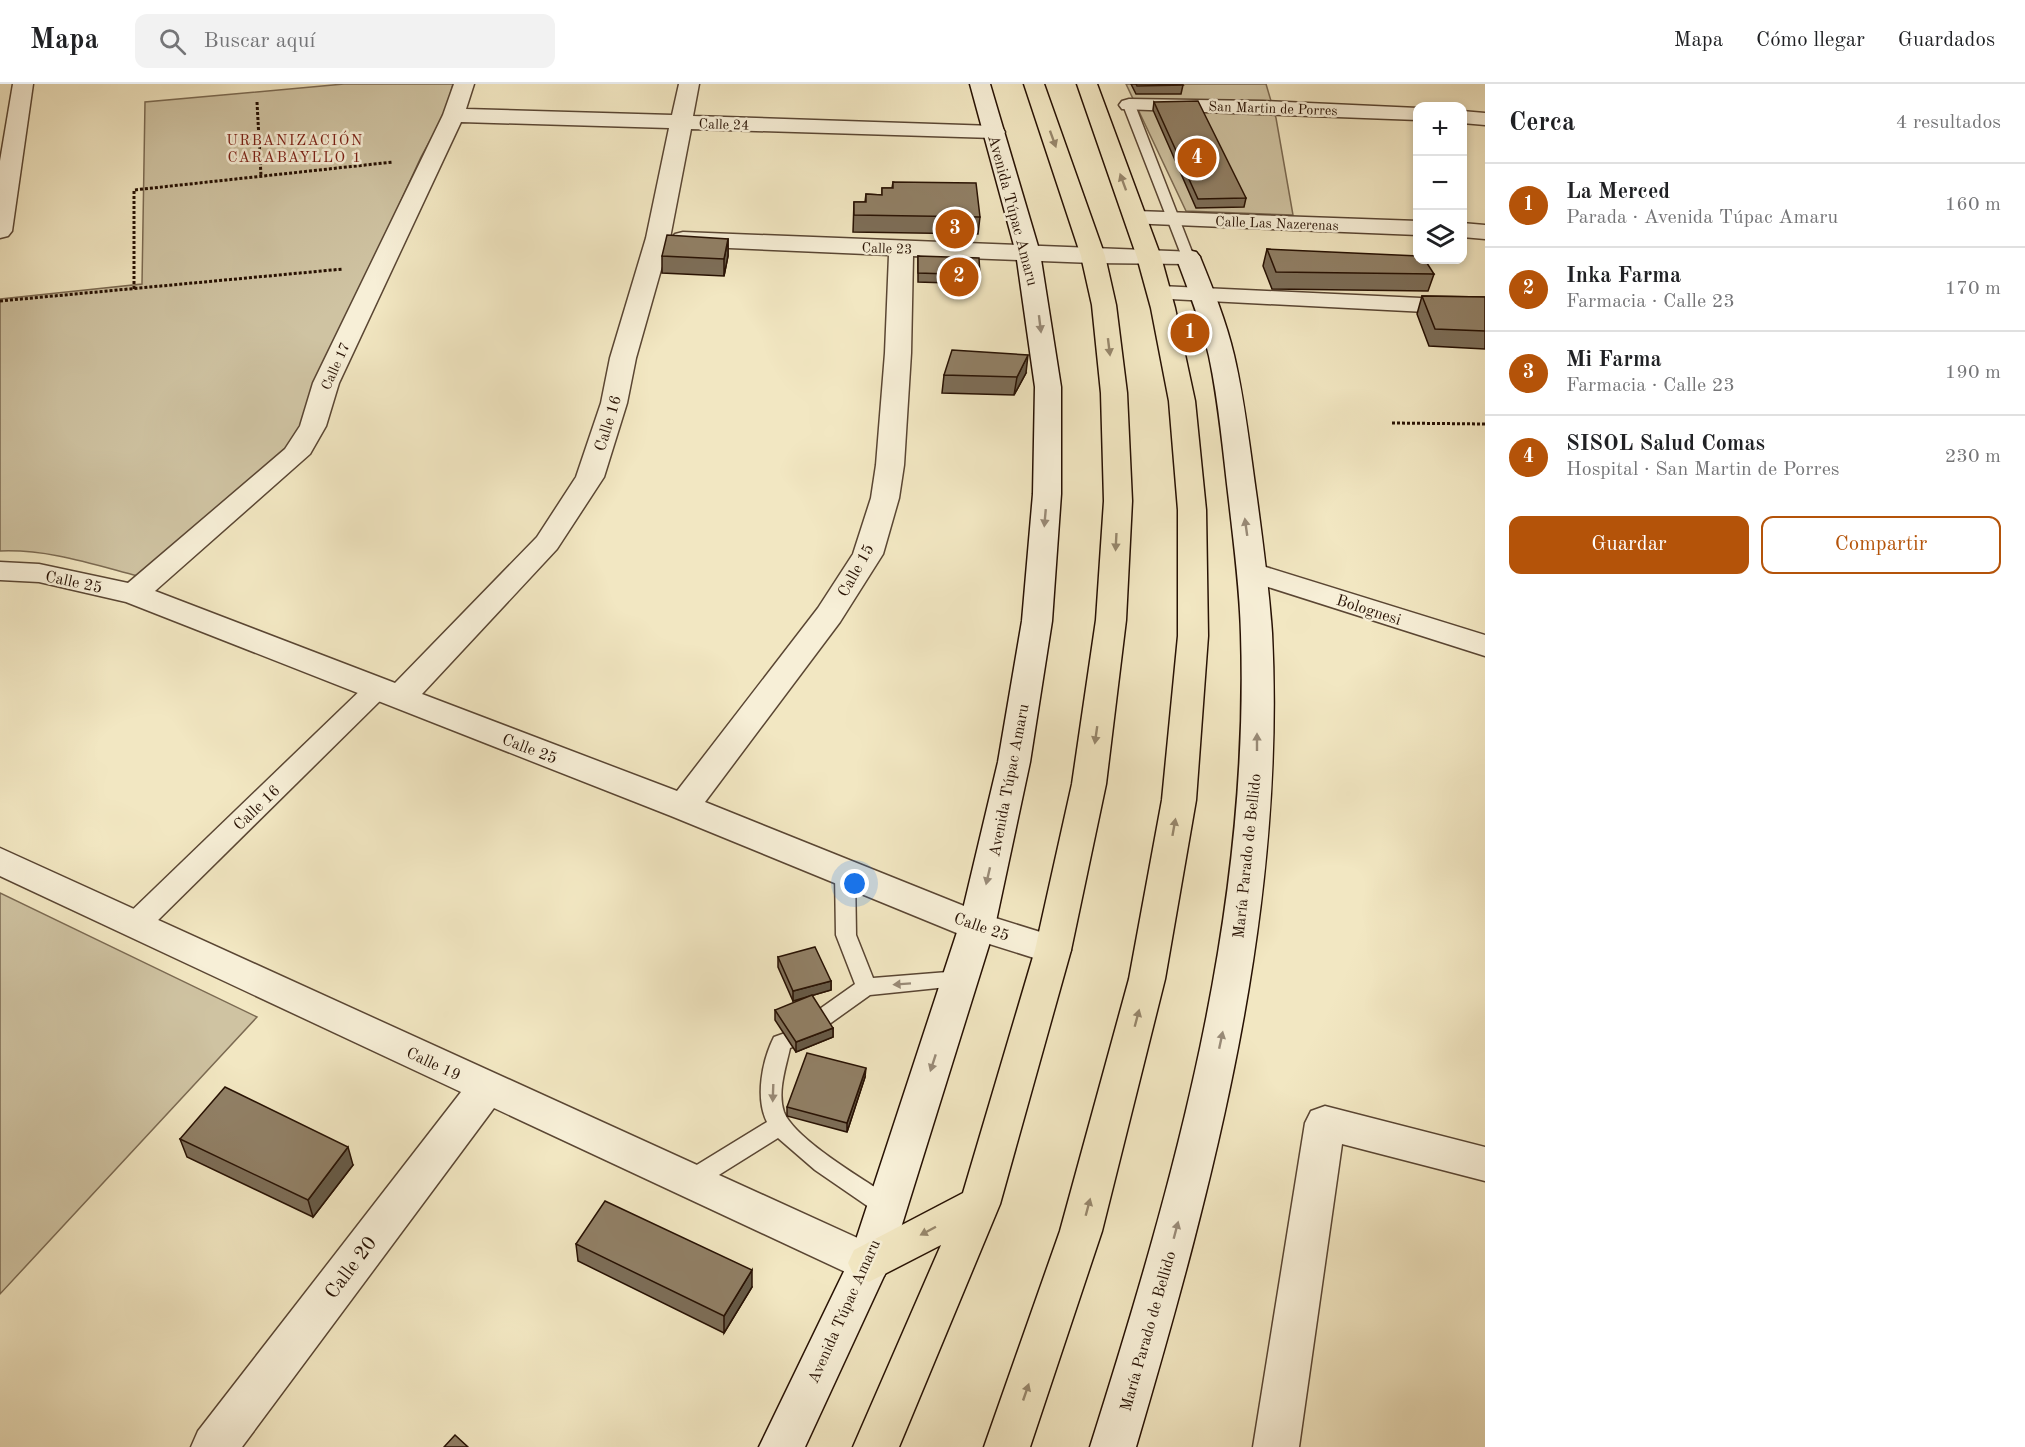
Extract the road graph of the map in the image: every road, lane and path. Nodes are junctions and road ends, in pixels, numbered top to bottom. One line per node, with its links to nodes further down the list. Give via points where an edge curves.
1 (23, 84): 21 (street)
2 (464, 84): 9 (street, Calle 17)
3 (689, 84): 13 (street, Calle 16)
4 (980, 84): 14 (street, Avenida Túpac Amaru)
5 (1034, 84): 26 (highway, one-way to 26)
6 (1087, 84): 17 (highway, one-way to 6)
7 (257, 102): 16 (path)
8 (1129, 105): 10 (street, San Martin de Porres, via 1263,106); 18 (lane)
9 (454, 114): 13 (street, Calle 24); 15 (street, Calle 17)
10 (1413, 114)
11 (1467, 117): 12 (street)
12 (1485, 119)
13 (681, 123): 14 (street, Calle 24); 23 (street, Calle 16)
14 (993, 132): 25 (street, Avenida Túpac Amaru)
15 (434, 158): 16 (path); 29 (street, Calle 17)
16 (261, 176): 30 (path, via 134,190)
17 (1136, 218): 18 (street, Calle Las Nazerenas); 27 (highway)
18 (1174, 220): 19 (street, Calle Las Nazerenas); 28 (lane)
19 (1413, 228)
20 (1467, 230): 22 (street)
21 (0, 231)
22 (1485, 232)
23 (658, 238): 24 (street, Calle 23); 41 (street, Calle 16, via 590,477 547,543)
24 (901, 249): 25 (street, Calle 23); 42 (street, Calle 15, via 890,465 885,498 868,554 829,615)
25 (1028, 253): 26 (street, Calle 23); 46 (street, Avenida Túpac Amaru, one-way to 46, via 1048,387 1047,494 1037,621 1014,762)
26 (1093, 256): 27 (street, Calle 23); 47 (highway, one-way to 47, via 1104,305 1114,393 1118,501 1112,620 1089,784)
27 (1149, 257): 28 (street, Calle 23); 31 (highway)
28 (1188, 257): 32 (street, María Parado de Bellido)
29 (382, 266): 30 (path); 39 (street, Calle 17, via 326,383 313,426 296,454)
30 (134, 289): 33 (path)
31 (1160, 293): 32 (street); 62 (highway, one-way to 31, via 1081,1231 1147,979 1179,800 1193,636 1192,510 1182,401)
32 (1203, 296): 34 (street); 38 (street, María Parado de Bellido, one-way to 32, via 1224,366)
33 (0, 301)
34 (1485, 308)
35 (1392, 423): 36 (path)
36 (1485, 424)
37 (0, 571): 39 (street, Calle 25, via 39,573)
38 (1252, 572): 40 (street, Bolognesi); 63 (street, María Parado de Bellido, one-way to 38, via 1194,1167 1228,1011 1248,874 1256,757 1257,651)
39 (134, 594): 41 (street, Calle 25)
40 (1485, 646)
41 (388, 694): 42 (street, Calle 25); 45 (street, Calle 16)
42 (683, 807): 44 (street, Calle 25)
43 (0, 861): 45 (street, Calle 19)
44 (845, 873): 46 (street, Calle 25); 49 (lane, via 846,935)
45 (136, 924): 52 (street, Calle 19)
46 (977, 926): 47 (street, Calle 25); 48 (street, Avenida Túpac Amaru)
47 (1053, 950): 56 (highway)
48 (960, 979): 49 (lane, one-way to 49); 57 (street, Avenida Túpac Amaru, one-way to 57)
49 (866, 987): 50 (lane)
50 (821, 1019)
51 (788, 1040): 53 (lane, one-way to 53, via 781,1043 772,1090 773,1113)
52 (486, 1087): 55 (street, Calle 19); 59 (street, Calle 20)
53 (781, 1125): 55 (lane); 57 (lane, via 790,1139)
54 (1485, 1164): 64 (street, via 1324,1123)
55 (690, 1181): 58 (street, Calle 19)
56 (980, 1204): 58 (highway, one-way to 58); 61 (highway)
57 (887, 1207): 58 (street, Avenida Túpac Amaru)
58 (869, 1263): 60 (street, Avenida Túpac Amaru)
59 (214, 1447)
60 (782, 1447)
61 (876, 1447)
62 (1006, 1447)
63 (1113, 1447)
64 (1276, 1447)

